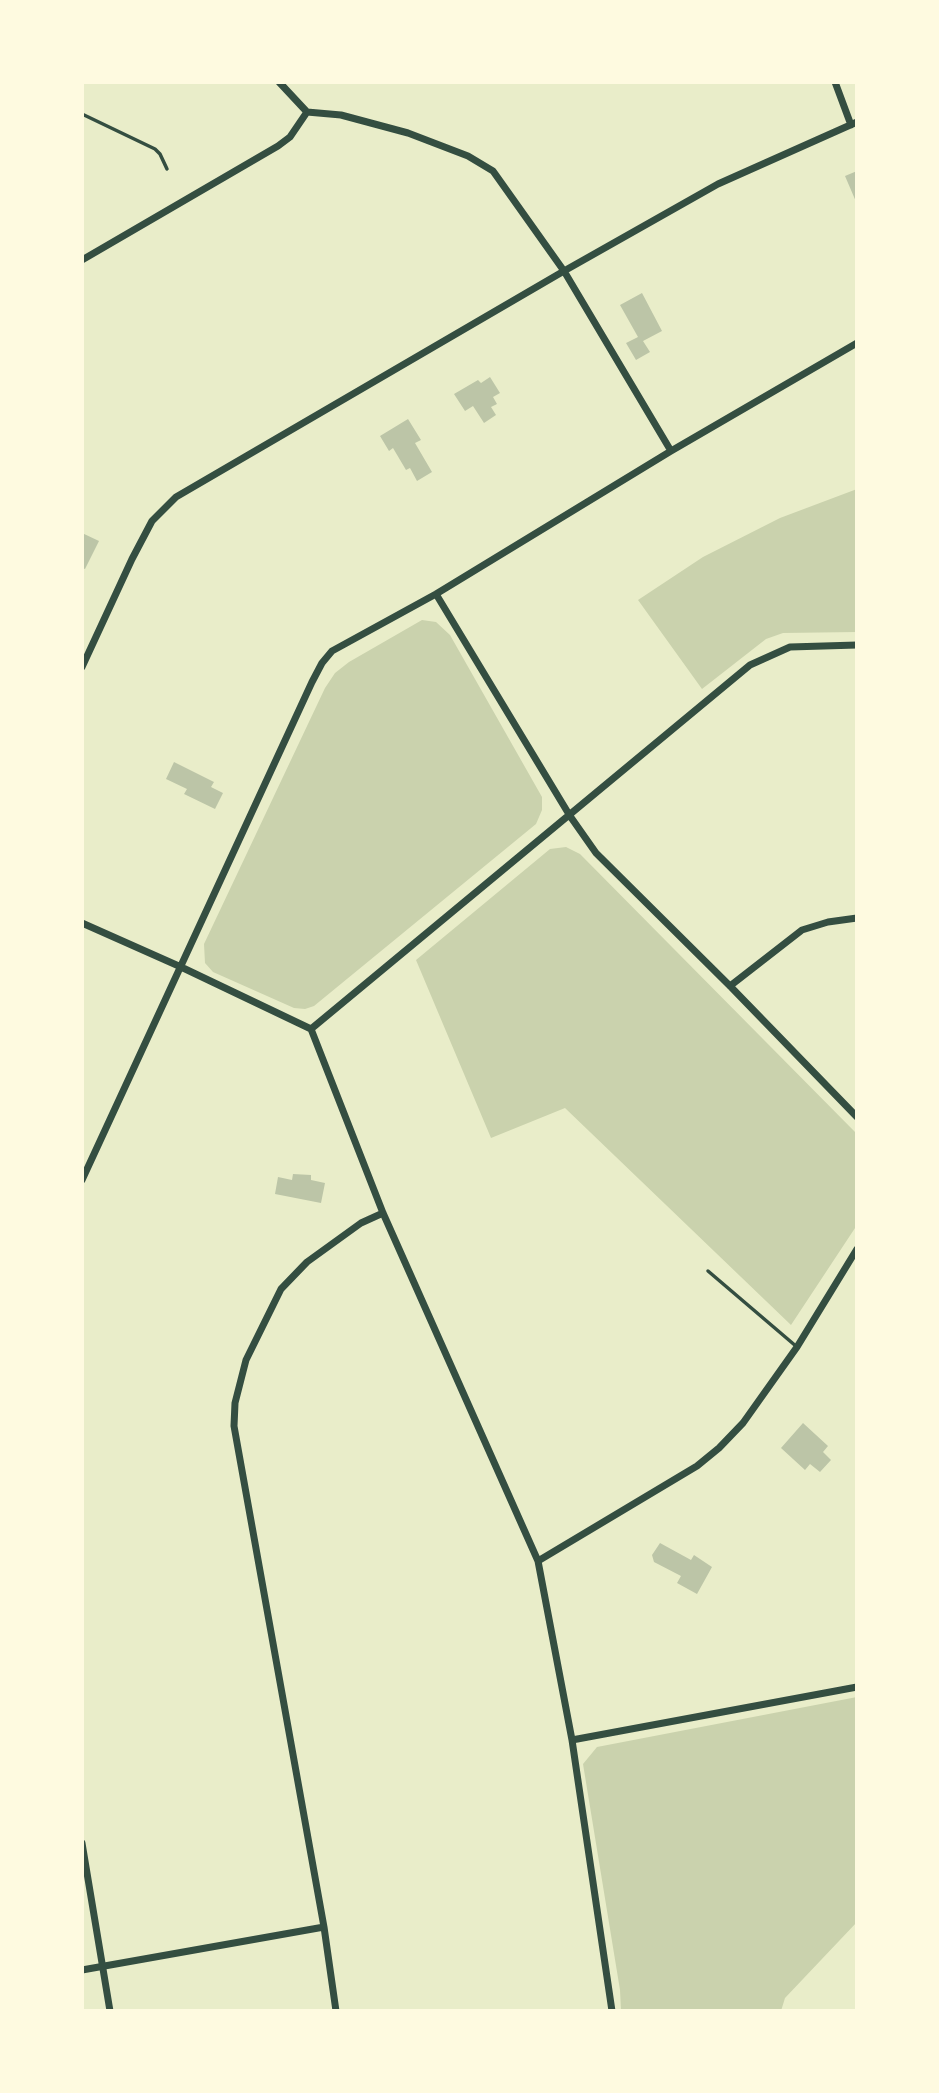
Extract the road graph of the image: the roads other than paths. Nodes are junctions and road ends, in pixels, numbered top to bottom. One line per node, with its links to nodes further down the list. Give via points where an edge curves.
1 (279, 82): 3 (street)
2 (835, 82): 5 (street)
3 (307, 112): 7 (street, via 278,146); 8 (street, via 383,126 485,165 500,179)
4 (82, 114): 6 (lane, via 155,149)
5 (854, 124): 8 (street, via 718,184)
6 (167, 169)
7 (82, 260)
8 (564, 271): 10 (street); 13 (street, via 176,497 152,521)
9 (857, 343): 10 (street)
10 (670, 450): 11 (street)
11 (436, 594): 14 (street); 17 (street, via 332,651 322,663)
12 (857, 645): 14 (street, via 790,647 750,665)
13 (82, 667)
14 (570, 816): 18 (street, via 596,853); 19 (street)
15 (857, 918): 18 (street, via 802,930)
16 (82, 923): 17 (street)
17 (181, 967): 19 (street); 21 (street)
18 (730, 986): 20 (street)
19 (311, 1029): 22 (street)
20 (857, 1117)
21 (82, 1180)
22 (383, 1213): 26 (street); 30 (street, via 361,1223 307,1262 281,1289 246,1360 235,1403 236,1440)
23 (857, 1250): 25 (street)
24 (708, 1271): 25 (lane)
25 (797, 1347): 26 (street, via 743,1423 719,1448 697,1466)
26 (538, 1561): 28 (street)
27 (857, 1687): 28 (street)
28 (572, 1740): 35 (street)
29 (82, 1843): 31 (street)
30 (324, 1927): 31 (street); 34 (street)
31 (104, 1966): 32 (street); 33 (street)
32 (82, 1970)
33 (110, 2011)
34 (336, 2011)
35 (612, 2011)

